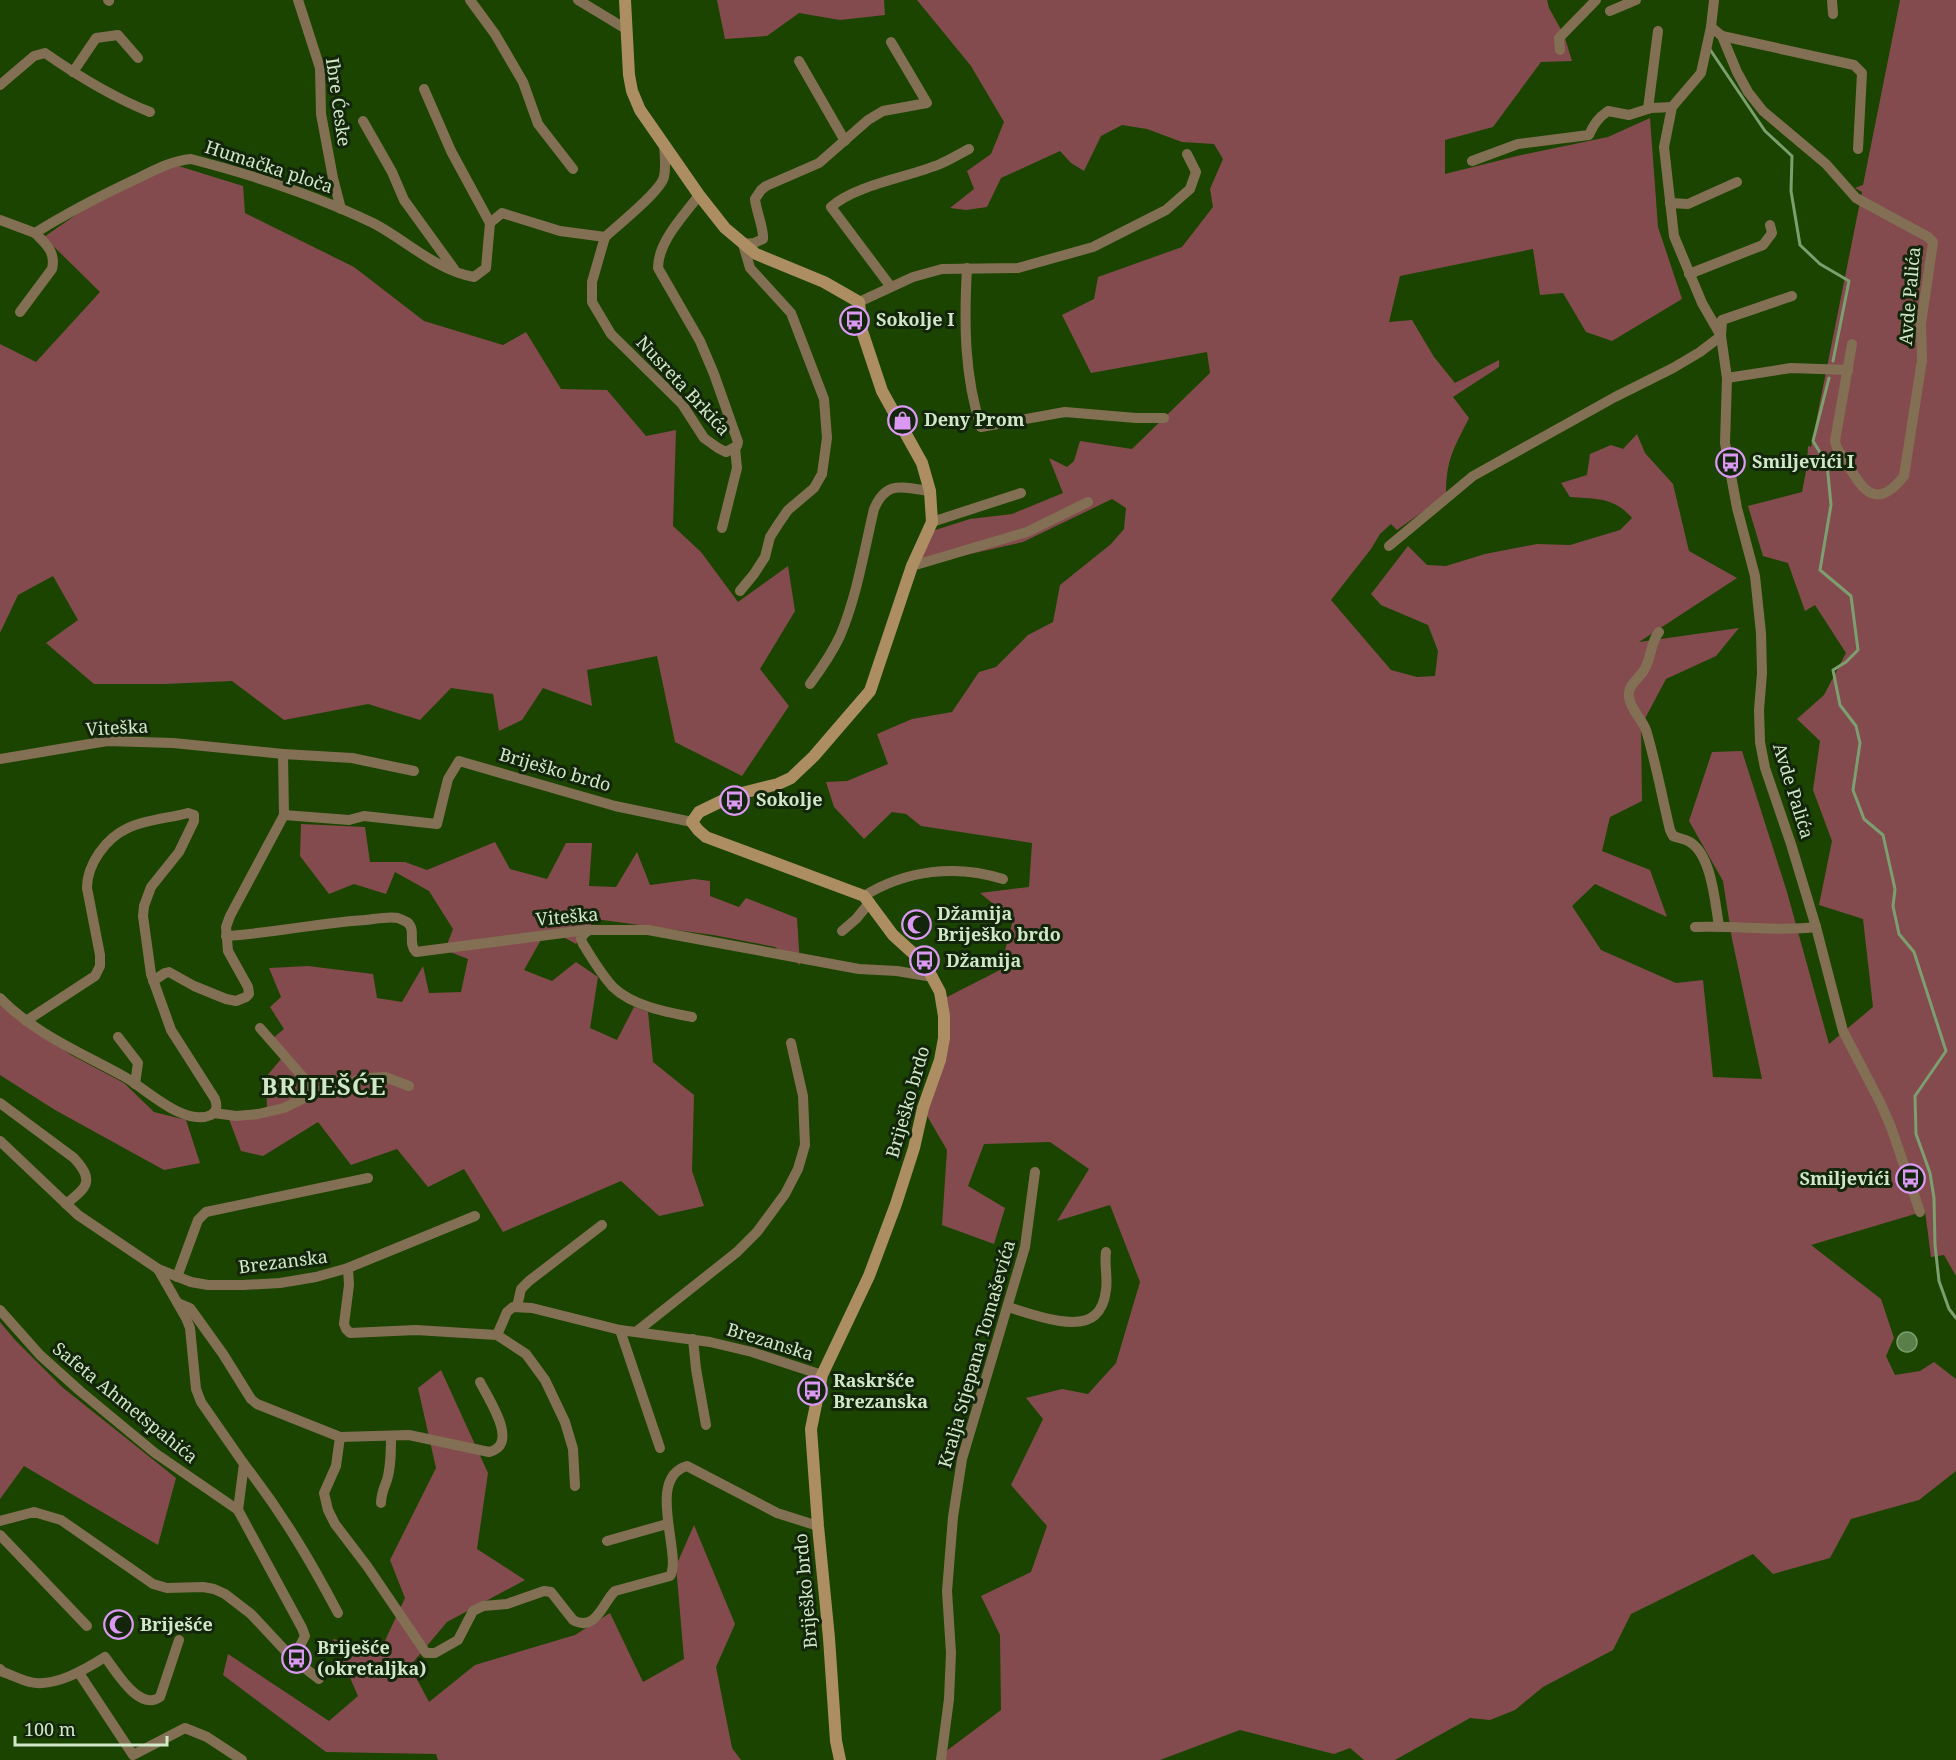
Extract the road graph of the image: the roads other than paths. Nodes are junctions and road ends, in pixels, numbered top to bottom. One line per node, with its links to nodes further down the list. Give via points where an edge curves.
1 (298, 0): 36 (street, Ibre Ćeske, via 320,68 321,114)
2 (470, 0): 32 (street, via 523,82 538,124)
3 (578, 0): 12 (street)
4 (625, 0): 12 (street)
5 (1596, 0): 16 (street, via 1559,38)
6 (1636, 0): 9 (street)
7 (1714, 0): 11 (street, Avde Palića)
8 (1832, 0): 10 (street)
9 (1610, 11)
10 (1833, 14)
11 (1711, 27): 14 (street, Avde Palića); 22 (street, Avde Palića, via 1701,73)
12 (626, 29): 27 (street, via 632,90 640,110)
13 (1658, 31): 23 (street)
14 (1722, 36): 29 (street, Avde Palića, via 1859,68 1862,73); 52 (street, Avde Palića, via 1737,72 1763,111 1826,164 1856,198 1933,242 1921,324 1923,360 1904,476 1881,496 1871,495 1865,489 1835,441)
15 (891, 42): 26 (street, via 927,103 883,111)
16 (1560, 50)
17 (138, 58): 19 (street, via 118,35 96,38)
18 (799, 61): 26 (street)
19 (73, 72): 20 (street, via 41,53); 24 (street, via 120,100)
20 (0, 85)
21 (424, 89): 38 (street, via 451,151)
22 (1672, 107): 23 (street); 35 (street, Avde Palića, via 1664,147)
23 (1648, 109): 31 (street, via 1629,115 1608,111 1599,116 1589,135 1518,144)
24 (150, 112)
25 (363, 121): 44 (street, via 405,200)
26 (845, 141): 42 (street, via 819,163 760,190 755,199 764,236)
27 (664, 145): 34 (street); 41 (street, via 661,183)
28 (969, 149): 46 (street, via 940,164 866,189 831,207)
29 (1858, 149)
30 (1187, 154): 43 (street, via 1196,172 1190,189 1166,210 1093,247 1062,256 1018,268)
31 (1472, 161)
32 (573, 169)
33 (1737, 182): 35 (street, via 1688,204)
34 (699, 195): 42 (street); 55 (street, Nusreta Brkića, via 668,238 658,268 700,341 737,438)
35 (1670, 203): 45 (street, Avde Palića, via 1674,236)
36 (341, 209): 40 (street, Humačka ploča, via 309,195 191,159 175,160); 44 (street, Humačka ploča, via 374,224)
37 (0, 220): 40 (street)
38 (490, 223): 41 (street, via 502,213 560,231); 44 (street, via 486,268 474,277)
39 (1770, 225): 45 (street, via 1772,233 1763,245)
40 (35, 233): 49 (street, via 49,248 53,264)
41 (605, 237): 55 (street, Nusreta Brkića, via 592,282 592,302 611,334 682,404 704,438 726,452)
42 (743, 244): 48 (street, via 756,254 824,282); 63 (street, via 750,268 791,313 824,399 827,438 822,474 814,488 778,523 765,557)
43 (966, 268): 46 (street, via 942,269); 54 (street, via 968,365 973,404 981,427 1065,412)
44 (457, 274)
45 (1689, 274): 50 (street, Avde Palića)
46 (891, 287): 48 (street)
47 (1792, 296): 50 (street, via 1722,320)
48 (859, 302): 56 (street, via 862,331 882,391 922,463)
49 (20, 312)
50 (1721, 336): 53 (street, Avde Palića); 61 (street, via 1673,368 1473,476)
51 (1852, 344): 52 (street, Avde Palića)
52 (1848, 370): 53 (street, via 1791,368)
53 (1727, 378): 75 (street, Avde Palića, via 1725,443 1755,576 1761,633 1760,742)
54 (1164, 418)
55 (735, 448): 60 (street, via 737,468)
56 (930, 491): 59 (street); 65 (street, via 884,490 874,509 840,636)
57 (1021, 493): 59 (street)
58 (1088, 502): 62 (street, via 1027,532)
59 (932, 522): 62 (street)
60 (722, 528)
61 (1389, 546)
62 (912, 566): 70 (street, via 870,691 791,778 734,795 699,812)
63 (740, 591)
64 (1659, 632): 73 (street, via 1652,640 1644,672 1631,686 1629,701 1645,728 1670,830 1673,836 1691,842 1706,865)
65 (810, 684)
66 (283, 754): 67 (street, Viteška, via 173,742 107,741); 68 (street, Viteška, via 352,758); 69 (street)
67 (0, 759)
68 (414, 771)
69 (284, 815): 70 (street, Briješko brdo, via 349,820 364,816 437,824 448,779 459,761 615,806); 78 (street, via 230,916)
70 (692, 822): 72 (street, Briješko brdo, via 706,837)
71 (1003, 879): 72 (street, via 985,873 935,870 881,885)
72 (867, 899): 77 (street, via 856,919); 79 (street, Briješko brdo)
73 (1719, 926): 74 (street); 75 (street)
74 (1695, 927)
75 (1816, 927): 96 (street, Avde Palića, via 1843,1031 1887,1119)
76 (589, 930): 78 (street, Viteška, via 416,952 411,944 410,926 398,918); 79 (street, Viteška, via 648,930 859,969); 82 (street, via 581,939 583,944 615,988 630,1000)
77 (842, 931)
78 (226, 936): 80 (street, via 228,951 248,987 246,998 226,999 169,972)
79 (933, 977): 111 (street, Briješko brdo, via 944,1016 940,1060 877,1256)
80 (153, 981): 83 (street, via 144,906 151,887 179,852 194,821 194,815 188,813 126,829 104,847 87,878 100,966 95,976); 91 (street, via 171,1030 215,1099)
81 (0, 998): 83 (street)
82 (692, 1017)
83 (26, 1021): 87 (street)
84 (260, 1028): 89 (street)
85 (118, 1037): 87 (street, via 138,1063)
86 (791, 1043): 108 (street, via 803,1096 805,1144 785,1194 737,1252)
87 (135, 1084): 91 (street, via 182,1113)
88 (409, 1086): 89 (street, via 385,1077 366,1078)
89 (316, 1092): 91 (street, via 284,1108 258,1114)
90 (0, 1103): 95 (street, via 84,1168 88,1176 86,1185)
91 (214, 1113)
92 (0, 1141): 95 (street, Brezanska)
93 (1035, 1172): 105 (street, Kralja Stjepana Tomaševića, via 1025,1247)
94 (368, 1178): 102 (street, via 206,1212 198,1220)
95 (66, 1204): 101 (street, Brezanska)
96 (1920, 1212)
97 (475, 1216): 100 (street)
98 (602, 1225): 104 (street, via 529,1281 521,1289)
99 (1106, 1252): 105 (street, via 1107,1287 1104,1299 1090,1318 1065,1322)
100 (348, 1268): 102 (street, Brezanska, via 316,1277 243,1285 208,1285); 109 (street, Brezanska, via 350,1285 344,1324 350,1333 416,1330)
101 (158, 1269): 102 (street, Brezanska); 103 (street)
102 (177, 1277)
103 (178, 1303): 115 (street, via 190,1308 250,1399); 117 (street, via 190,1328 196,1389 201,1402)
104 (517, 1307): 107 (street, Brezanska); 109 (street, via 507,1312)
105 (1008, 1308): 136 (street, Kralja Stjepana Tomaševića, via 962,1459 953,1517 947,1591 949,1699)
106 (0, 1310): 120 (street, Safeta Ahmetspahića, via 40,1355 80,1391 155,1453)
107 (620, 1330): 108 (street, Brezanska); 116 (street)
108 (636, 1332): 110 (street, Brezanska)
109 (497, 1335): 118 (street, Brezanska, via 526,1354 545,1380 573,1449)
110 (693, 1339): 111 (street, Brezanska, via 752,1352); 113 (street)
111 (822, 1375): 123 (street, Briješko brdo, via 811,1429)
112 (480, 1382): 114 (street, via 501,1426 503,1438 494,1451 409,1435)
113 (706, 1425)
114 (391, 1436): 115 (street); 119 (street)
115 (340, 1437): 122 (street, via 336,1466 324,1493 328,1510 426,1653 458,1640 473,1611 544,1591 556,1596 573,1620 590,1621 615,1591 670,1576)
116 (660, 1448)
117 (244, 1464): 120 (street); 126 (street, via 302,1546)
118 (575, 1486)
119 (381, 1503)
120 (238, 1510): 129 (street, Safeta Ahmetspahića, via 305,1636)
121 (0, 1521): 129 (street, via 34,1512 52,1517 153,1584 167,1588 203,1587 225,1594 251,1614)
122 (667, 1524): 123 (street, via 668,1488 678,1469 687,1466 777,1513); 125 (street)
123 (818, 1526): 135 (street, Briješko brdo)
124 (0, 1535): 127 (street)
125 (607, 1541)
126 (338, 1613)
127 (87, 1626)
128 (179, 1640): 130 (street, via 160,1697 155,1701 137,1696 105,1657)
129 (293, 1659): 132 (street)
130 (79, 1673): 131 (street, via 31,1683); 133 (street)
131 (1, 1675)
132 (319, 1679)
133 (134, 1758): 134 (street, via 186,1728)
134 (242, 1760)
135 (840, 1760)
136 (940, 1760)

